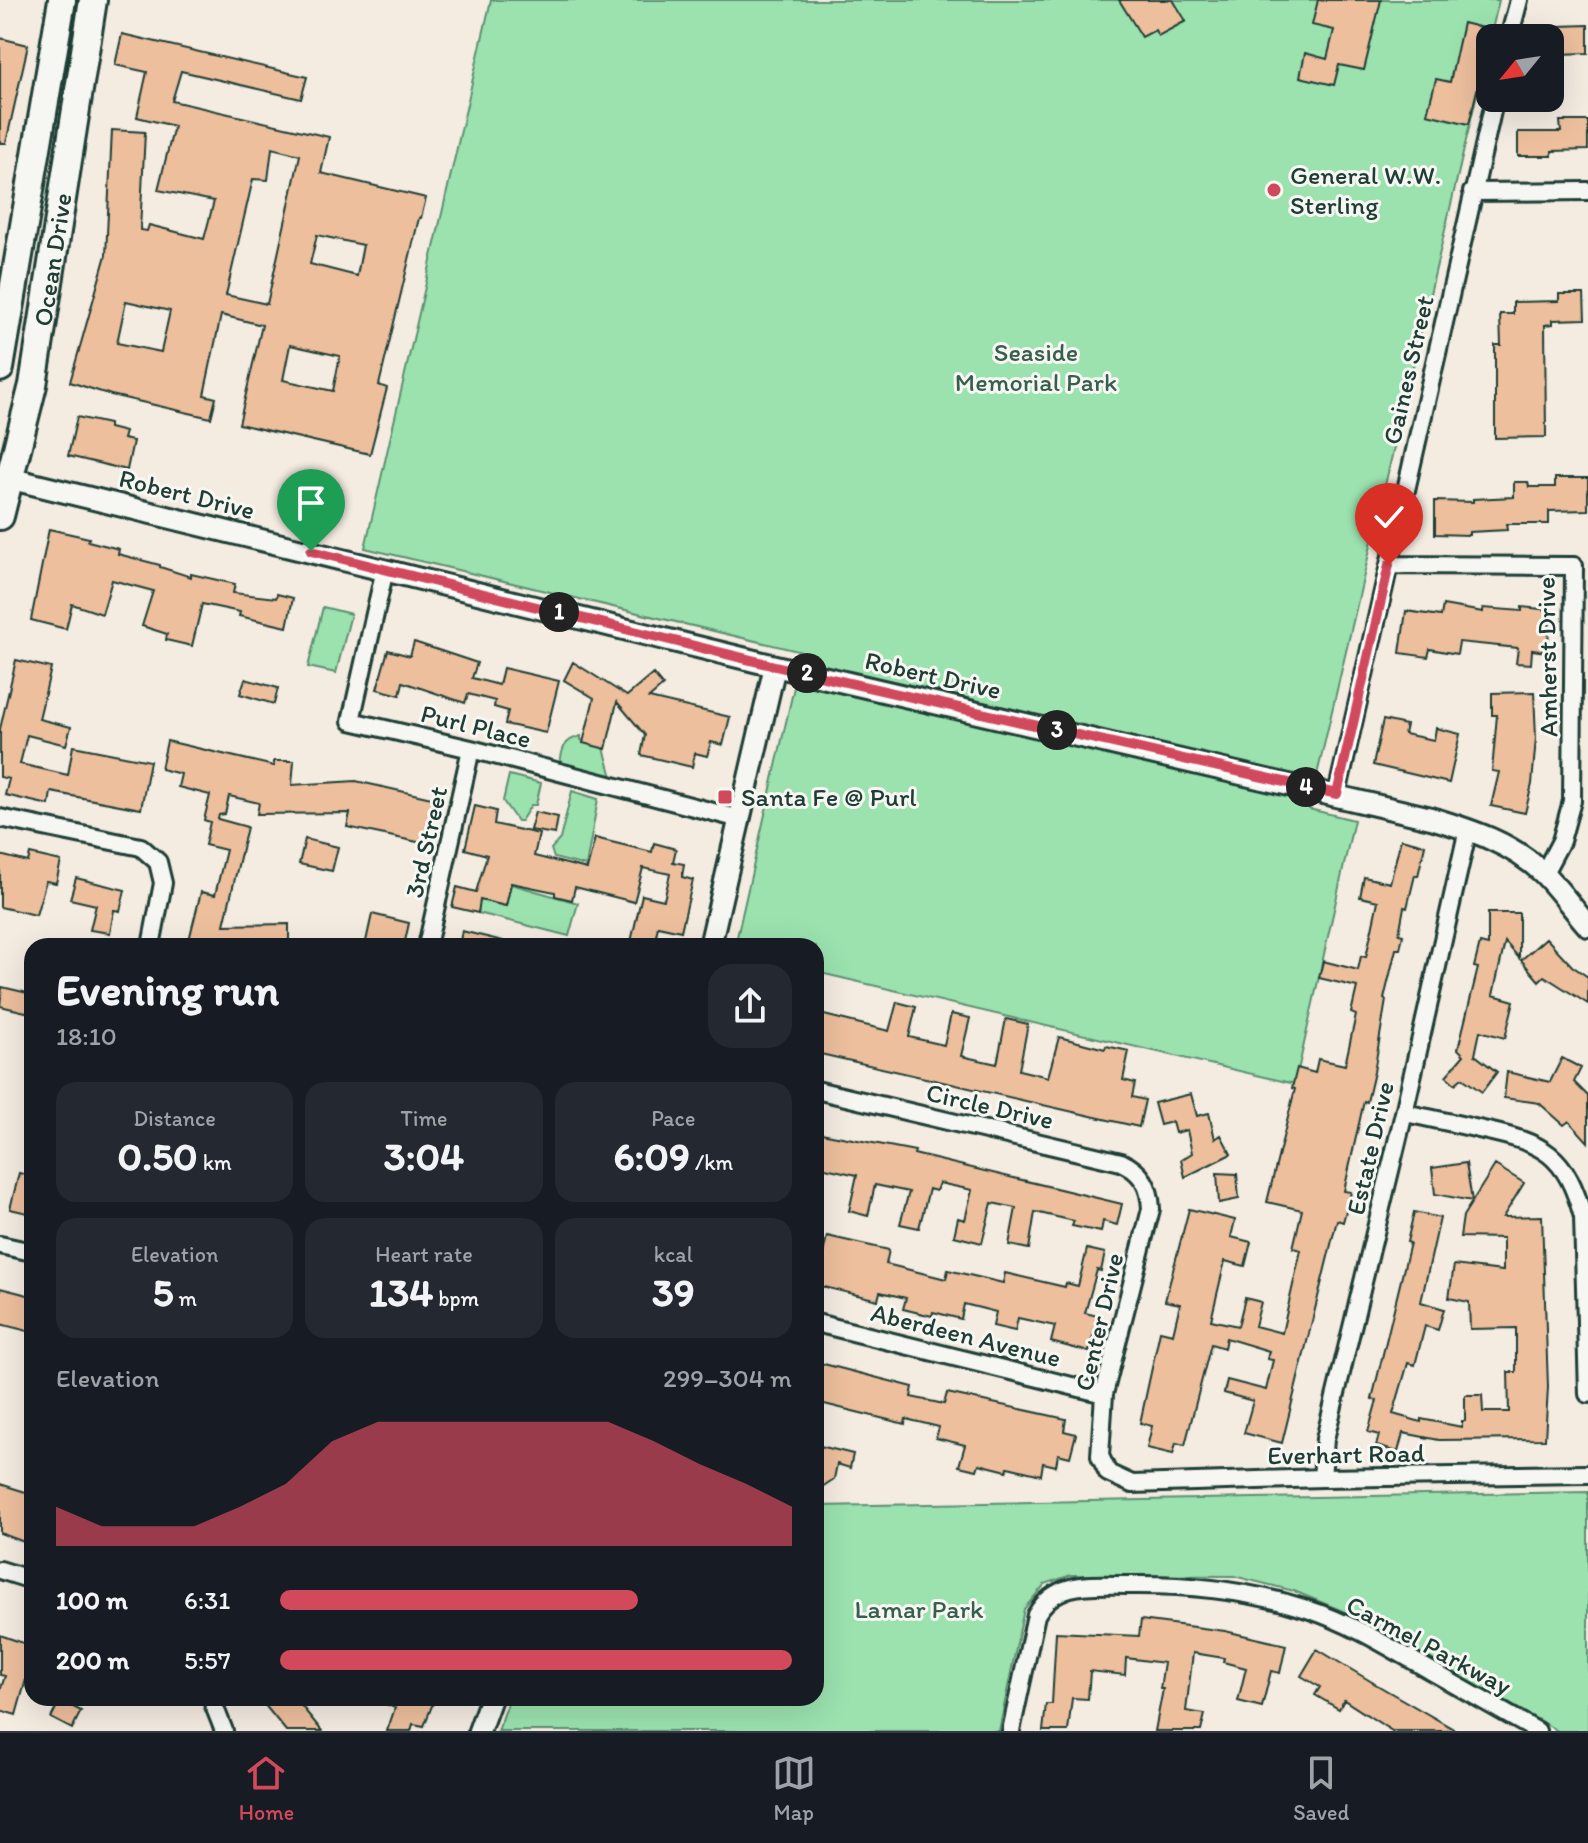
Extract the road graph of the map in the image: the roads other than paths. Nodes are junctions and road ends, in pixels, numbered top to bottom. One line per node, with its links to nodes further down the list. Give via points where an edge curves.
1 (62, 0): 5 (main road, Ocean Drive)
2 (93, 0): 6 (main road, Ocean Drive)
3 (1519, 0): 4 (street)
4 (1513, 24)
5 (51, 63): 6 (main road); 8 (main road, Ocean Drive)
6 (82, 67): 9 (main road, Ocean Drive)
7 (1492, 112): 11 (street, Gaines Street)
8 (43, 116): 9 (main road); 12 (main road, Ocean Drive)
9 (74, 118): 13 (main road, Ocean Drive)
10 (1588, 191): 11 (street)
11 (1472, 192): 17 (street, Gaines Street)
12 (18, 263): 13 (main road); 14 (main road, Ocean Drive)
13 (52, 269): 15 (main road, Ocean Drive, via 33,385)
14 (0, 368)
15 (5, 477): 16 (main road, Ocean Drive); 18 (street, Robert Drive)
16 (0, 516)
17 (1389, 565): 21 (street, Gaines Street); 25 (street, Amherst Drive, via 1574,566 1572,801 1561,841)
18 (385, 569): 19 (street, Robert Drive); 20 (street, Purl Place, via 351,721)
19 (775, 666): 21 (street, Robert Drive); 23 (street)
20 (471, 749): 23 (street, Purl Place); 28 (street, 3rd Street)
21 (1337, 794): 24 (street, Robert Drive)
22 (0, 818): 27 (street, via 141,847 158,862 163,883)
23 (740, 819): 29 (street)
24 (1468, 829): 25 (street, Robert Drive, via 1496,840); 31 (street, Estate Drive)
25 (1544, 873): 26 (street, Robert Drive)
26 (1588, 926)
27 (153, 938)
28 (429, 938)
29 (712, 938)
30 (824, 1092): 32 (street, Circle Drive, via 1121,1162)
31 (1404, 1113): 37 (street, via 1519,1137 1554,1158 1566,1173 1583,1217); 40 (street, Estate Drive, via 1325,1439)
32 (1146, 1182): 36 (street, Center Drive, via 1151,1209)
33 (0, 1245): 34 (street)
34 (24, 1250)
35 (824, 1325): 36 (street, Aberdeen Avenue)
36 (1104, 1394): 38 (street, Center Drive, via 1100,1456)
37 (1588, 1394)
38 (1108, 1473): 40 (street, Everhart Road, via 1132,1484)
39 (1588, 1474): 40 (street, Everhart Road)
40 (1322, 1478)
41 (0, 1570): 42 (street)
42 (24, 1578)
43 (214, 1706): 45 (street)
44 (488, 1706): 46 (street)
45 (224, 1731)
46 (479, 1731)
47 (1011, 1731): 48 (street, Carmel Parkway, via 1036,1615 1058,1591 1074,1585 1199,1587 1249,1593 1308,1609 1367,1634)
48 (1537, 1731)

